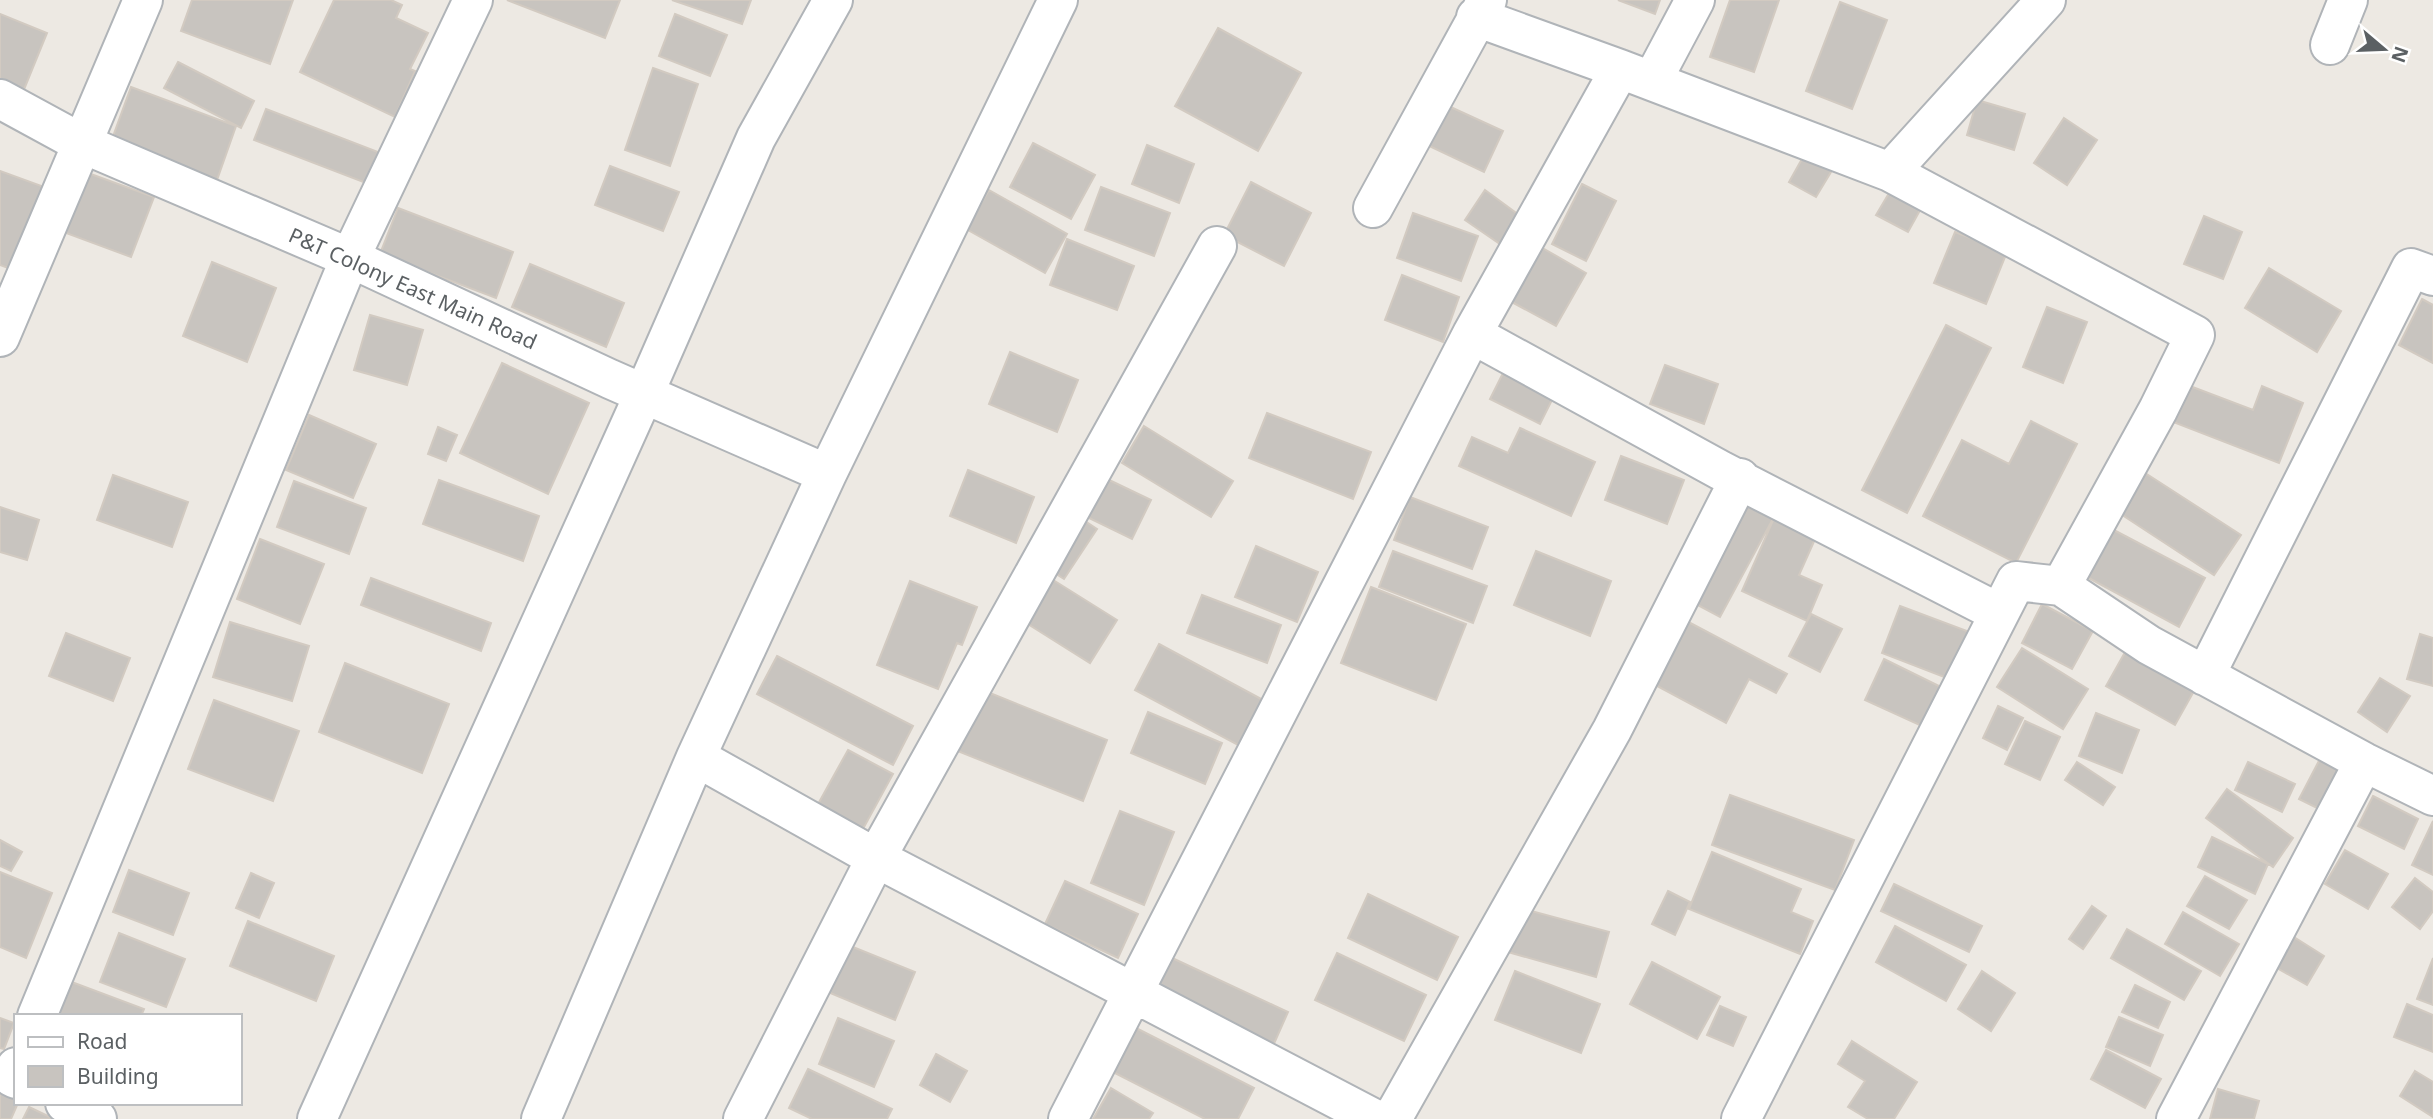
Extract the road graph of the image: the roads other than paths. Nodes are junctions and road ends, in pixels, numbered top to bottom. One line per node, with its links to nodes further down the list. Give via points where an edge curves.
1 (143, 0): 12 (street)
2 (473, 0): 16 (street)
3 (833, 0): 20 (street, via 756,138)
4 (1058, 0): 21 (street)
5 (1695, 0): 10 (street)
6 (2046, 0): 13 (street)
7 (2348, 0): 9 (street)
8 (1481, 9): 10 (street); 14 (street)
9 (2330, 45)
10 (1636, 75): 13 (street); 18 (street)
11 (0, 99): 12 (street, P&T Colony East Main Road)
12 (81, 143): 16 (street, P&T Colony East Main Road); 19 (street)
13 (1889, 172): 23 (street, via 2195,335)
14 (1373, 208)
15 (1217, 246): 29 (street)
16 (350, 258): 20 (street, P&T Colony East Main Road); 31 (street)
17 (2433, 276): 25 (street, via 2411,268)
18 (1472, 334): 22 (street); 30 (street)
19 (0, 337)
20 (644, 394): 21 (street, P&T Colony East Main Road); 34 (street)
21 (827, 474): 26 (street)
22 (1740, 478): 24 (street); 39 (street, via 1612,730)
23 (2061, 586): 24 (street, via 2016,581); 25 (street)
24 (1999, 613): 40 (street)
25 (2205, 676): 27 (street)
26 (696, 757): 29 (street); 35 (street)
27 (2364, 762): 28 (street); 41 (street)
28 (2433, 796)
29 (876, 858): 30 (street); 36 (street)
30 (1133, 992): 37 (street); 38 (street)
31 (38, 1014)
32 (69, 1105): 33 (street)
33 (97, 1119)
34 (317, 1119)
35 (541, 1119)
36 (743, 1119)
37 (1068, 1119)
38 (1375, 1119)
39 (1392, 1119)
40 (1741, 1119)
41 (2176, 1119)

